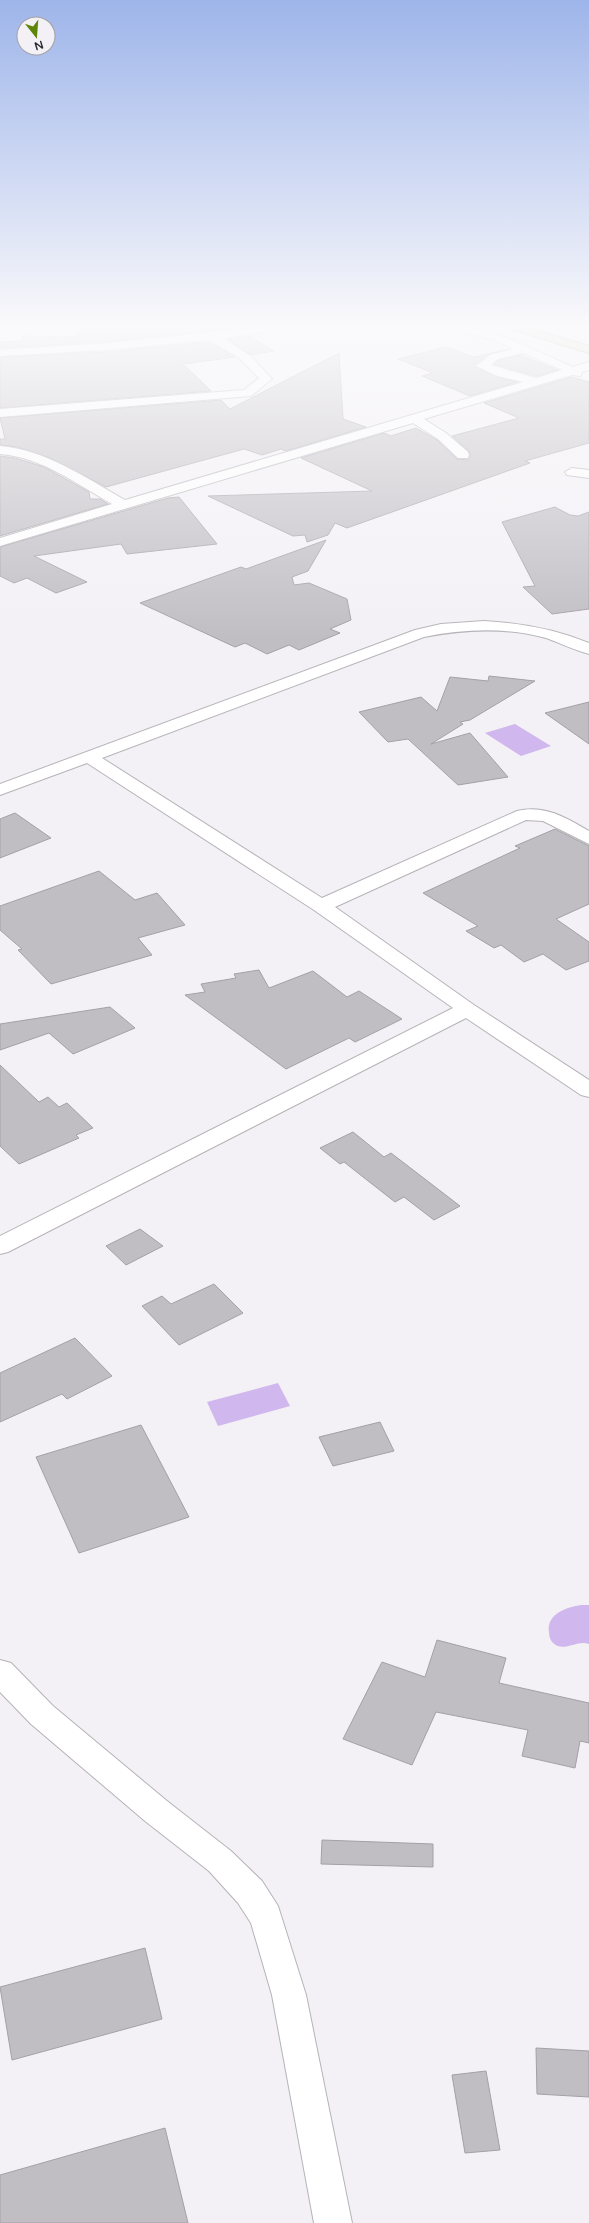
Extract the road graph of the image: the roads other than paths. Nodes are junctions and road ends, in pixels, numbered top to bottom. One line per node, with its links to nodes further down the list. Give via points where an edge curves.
1 (371, 431): 7 (street)
2 (434, 431): 4 (street)
3 (0, 450): 7 (street, via 22,453 40,460)
4 (463, 455)
5 (572, 472): 6 (street)
6 (589, 474)
7 (123, 505): 8 (street)
8 (0, 542)
9 (589, 649): 10 (street, via 558,636 521,628 445,627 420,634)
10 (89, 757): 11 (street); 13 (street)
11 (0, 790)
12 (589, 840): 13 (street, via 549,816 534,813 523,815)
13 (321, 906): 14 (street)
14 (467, 1009): 15 (street); 16 (street)
15 (589, 1090)
16 (0, 1246)
17 (0, 1672): 18 (street, via 42,1715 220,1861 250,1892 266,1917 289,1995)
18 (333, 2223)

